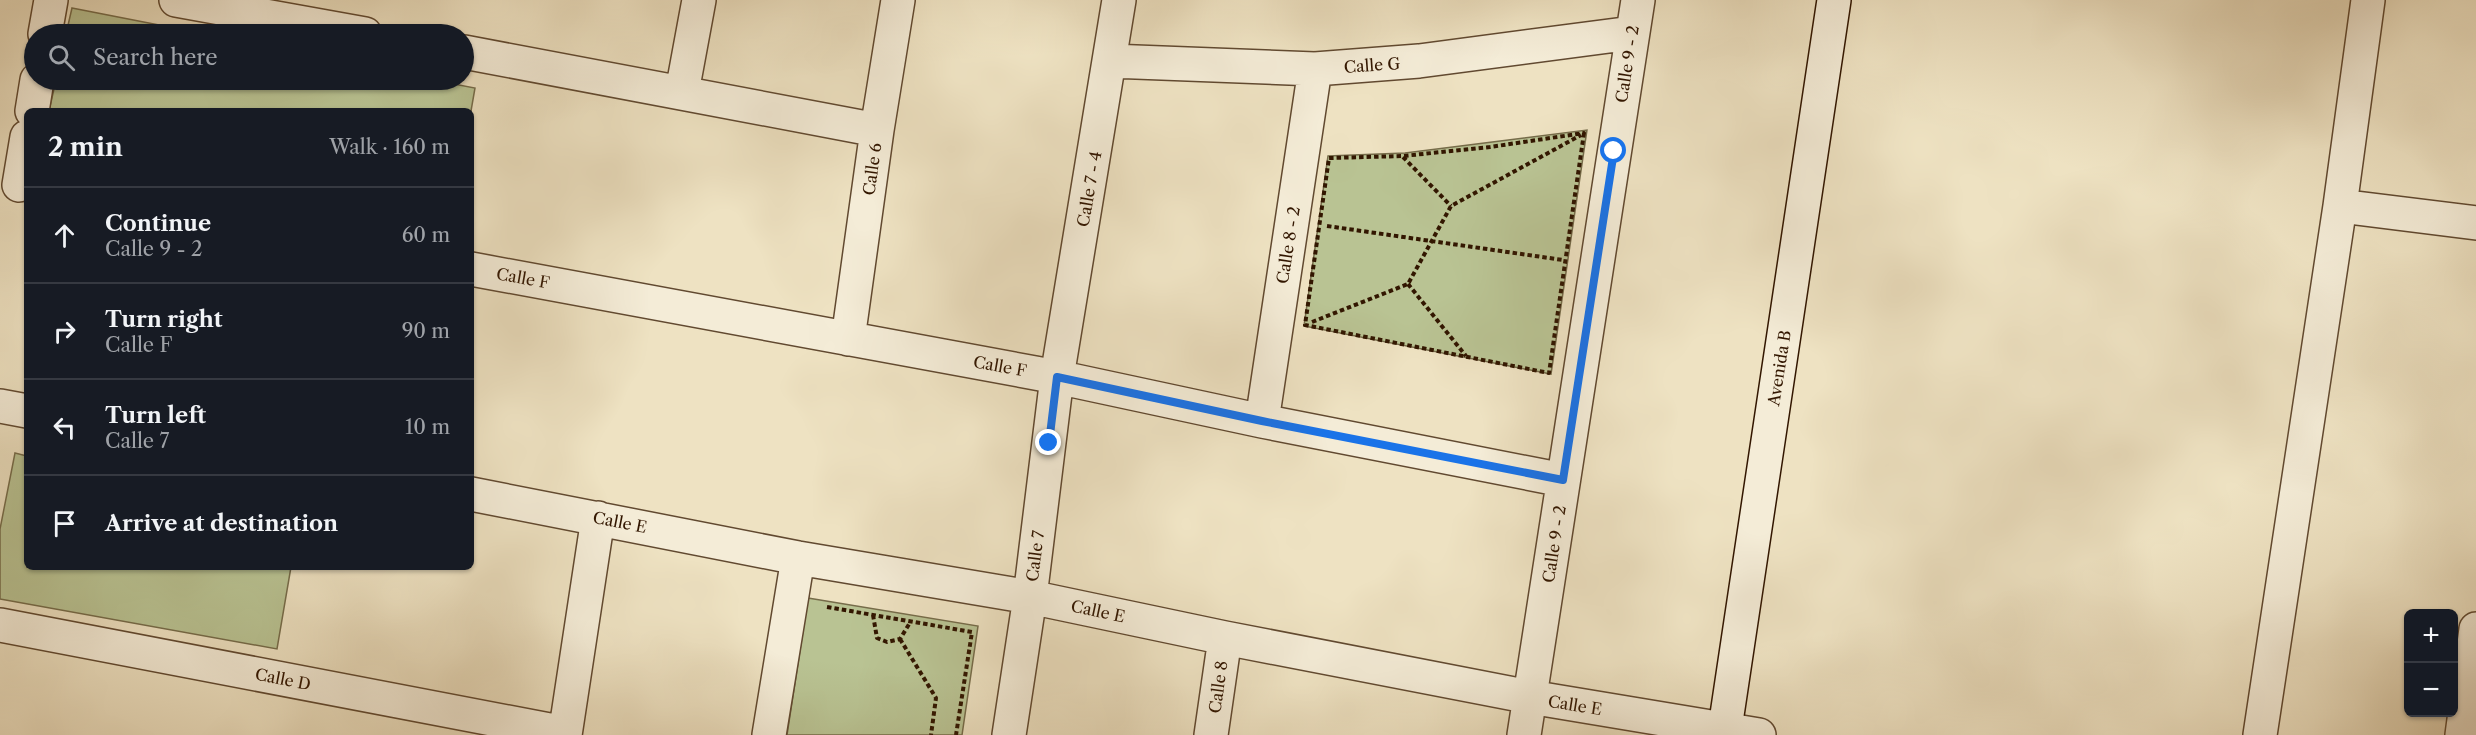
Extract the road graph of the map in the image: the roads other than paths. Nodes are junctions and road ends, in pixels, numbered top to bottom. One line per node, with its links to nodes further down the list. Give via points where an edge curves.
1 (51, 0): 9 (street)
2 (176, 0): 10 (street)
3 (699, 0): 16 (street)
4 (898, 0): 18 (street, Calle 6)
5 (1119, 0): 13 (street, Calle 7 - 4)
6 (1638, 0): 11 (street, Calle 9 - 2)
7 (1834, 0): 38 (street, Avenida B)
8 (2368, 0): 21 (street)
9 (47, 24)
10 (309, 24)
11 (1632, 33): 14 (street, Calle G, via 1419,61); 29 (street, Calle 9 - 2)
12 (474, 54): 16 (street)
13 (1110, 61): 14 (street, Calle G); 25 (street, Calle 7 - 4)
14 (1315, 69): 28 (street, Calle 8 - 2)
15 (35, 90): 17 (street)
16 (682, 92): 18 (street)
17 (32, 108)
18 (877, 130): 24 (street, Calle 6)
19 (24, 149): 20 (street)
20 (15, 185)
21 (2340, 206): 22 (street); 45 (street)
22 (2476, 223)
23 (474, 270): 24 (street, Calle F)
24 (849, 339): 25 (street, Calle F)
25 (1057, 377): 28 (street, Calle F); 33 (street, Calle 7)
26 (0, 406): 27 (street)
27 (24, 410)
28 (1262, 421): 29 (street, Calle F)
29 (1563, 480): 37 (street, Calle 9 - 2)
30 (474, 495): 31 (street, Calle E)
31 (598, 518): 32 (street, Calle E); 39 (street)
32 (798, 558): 33 (street, Calle E); 40 (street)
33 (1030, 597): 36 (street, Calle E); 41 (street, Calle 7)
34 (0, 626): 39 (street, Calle D)
35 (2476, 629): 46 (street)
36 (1225, 638): 37 (street, Calle E); 42 (street, Calle 8)
37 (1530, 698): 38 (street, Calle E); 43 (street, Calle 9 - 2)
38 (1724, 732): 44 (street, Calle E)
39 (565, 734)
40 (769, 735)
41 (1009, 735)
42 (1211, 735)
43 (1524, 735)
44 (1759, 735)
45 (2260, 735)
46 (2462, 735)

